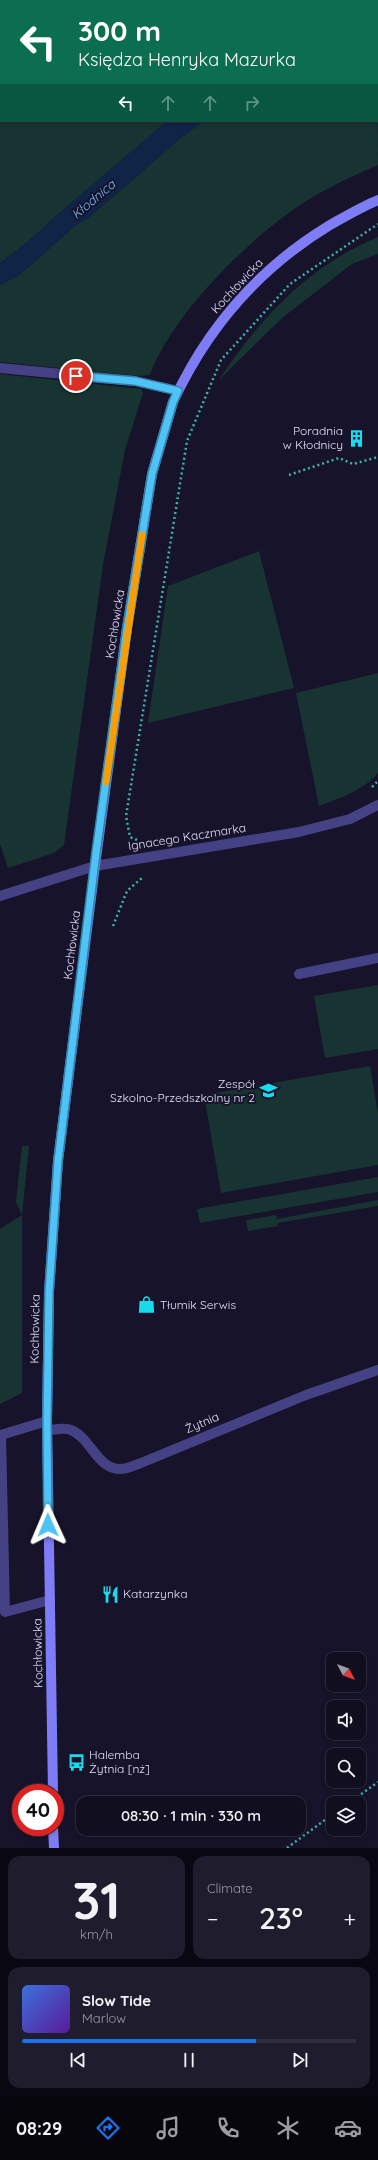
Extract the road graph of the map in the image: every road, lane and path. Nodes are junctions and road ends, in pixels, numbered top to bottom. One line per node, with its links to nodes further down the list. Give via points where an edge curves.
1 (378, 200): 4 (street, Kochłowicka, via 362,206 309,238 262,274 228,311 188,370)
2 (378, 224): 8 (path, via 290,284 222,360 187,441)
3 (0, 368): 4 (street, via 135,381)
4 (178, 391): 9 (street, Kochłowicka, via 152,474 127,628)
5 (378, 457): 6 (path, via 353,464 339,458)
6 (289, 476)
7 (378, 805): 9 (street, Ignacego Kaczmarka, via 350,819 299,832)
8 (126, 816)
9 (95, 866): 10 (street, Ignacego Kaczmarka); 14 (street, Kochłowicka, via 58,1161 49,1292)
10 (0, 896)
11 (378, 958): 12 (street)
12 (299, 974)
13 (378, 1370): 14 (street, Żytnia, via 306,1395 121,1469 109,1466 93,1452 84,1439 70,1430)
14 (47, 1425): 15 (street, Kochłowicka); 15 (street, Żytnia, via 1,1435 5,1612)
15 (50, 1600): 17 (street, Kochłowicka)
16 (378, 1782): 18 (path)
17 (53, 1784)
18 (359, 1796)
19 (326, 1819): 22 (path)
20 (53, 1836): 21 (street)
21 (54, 1848)
22 (287, 1848)

